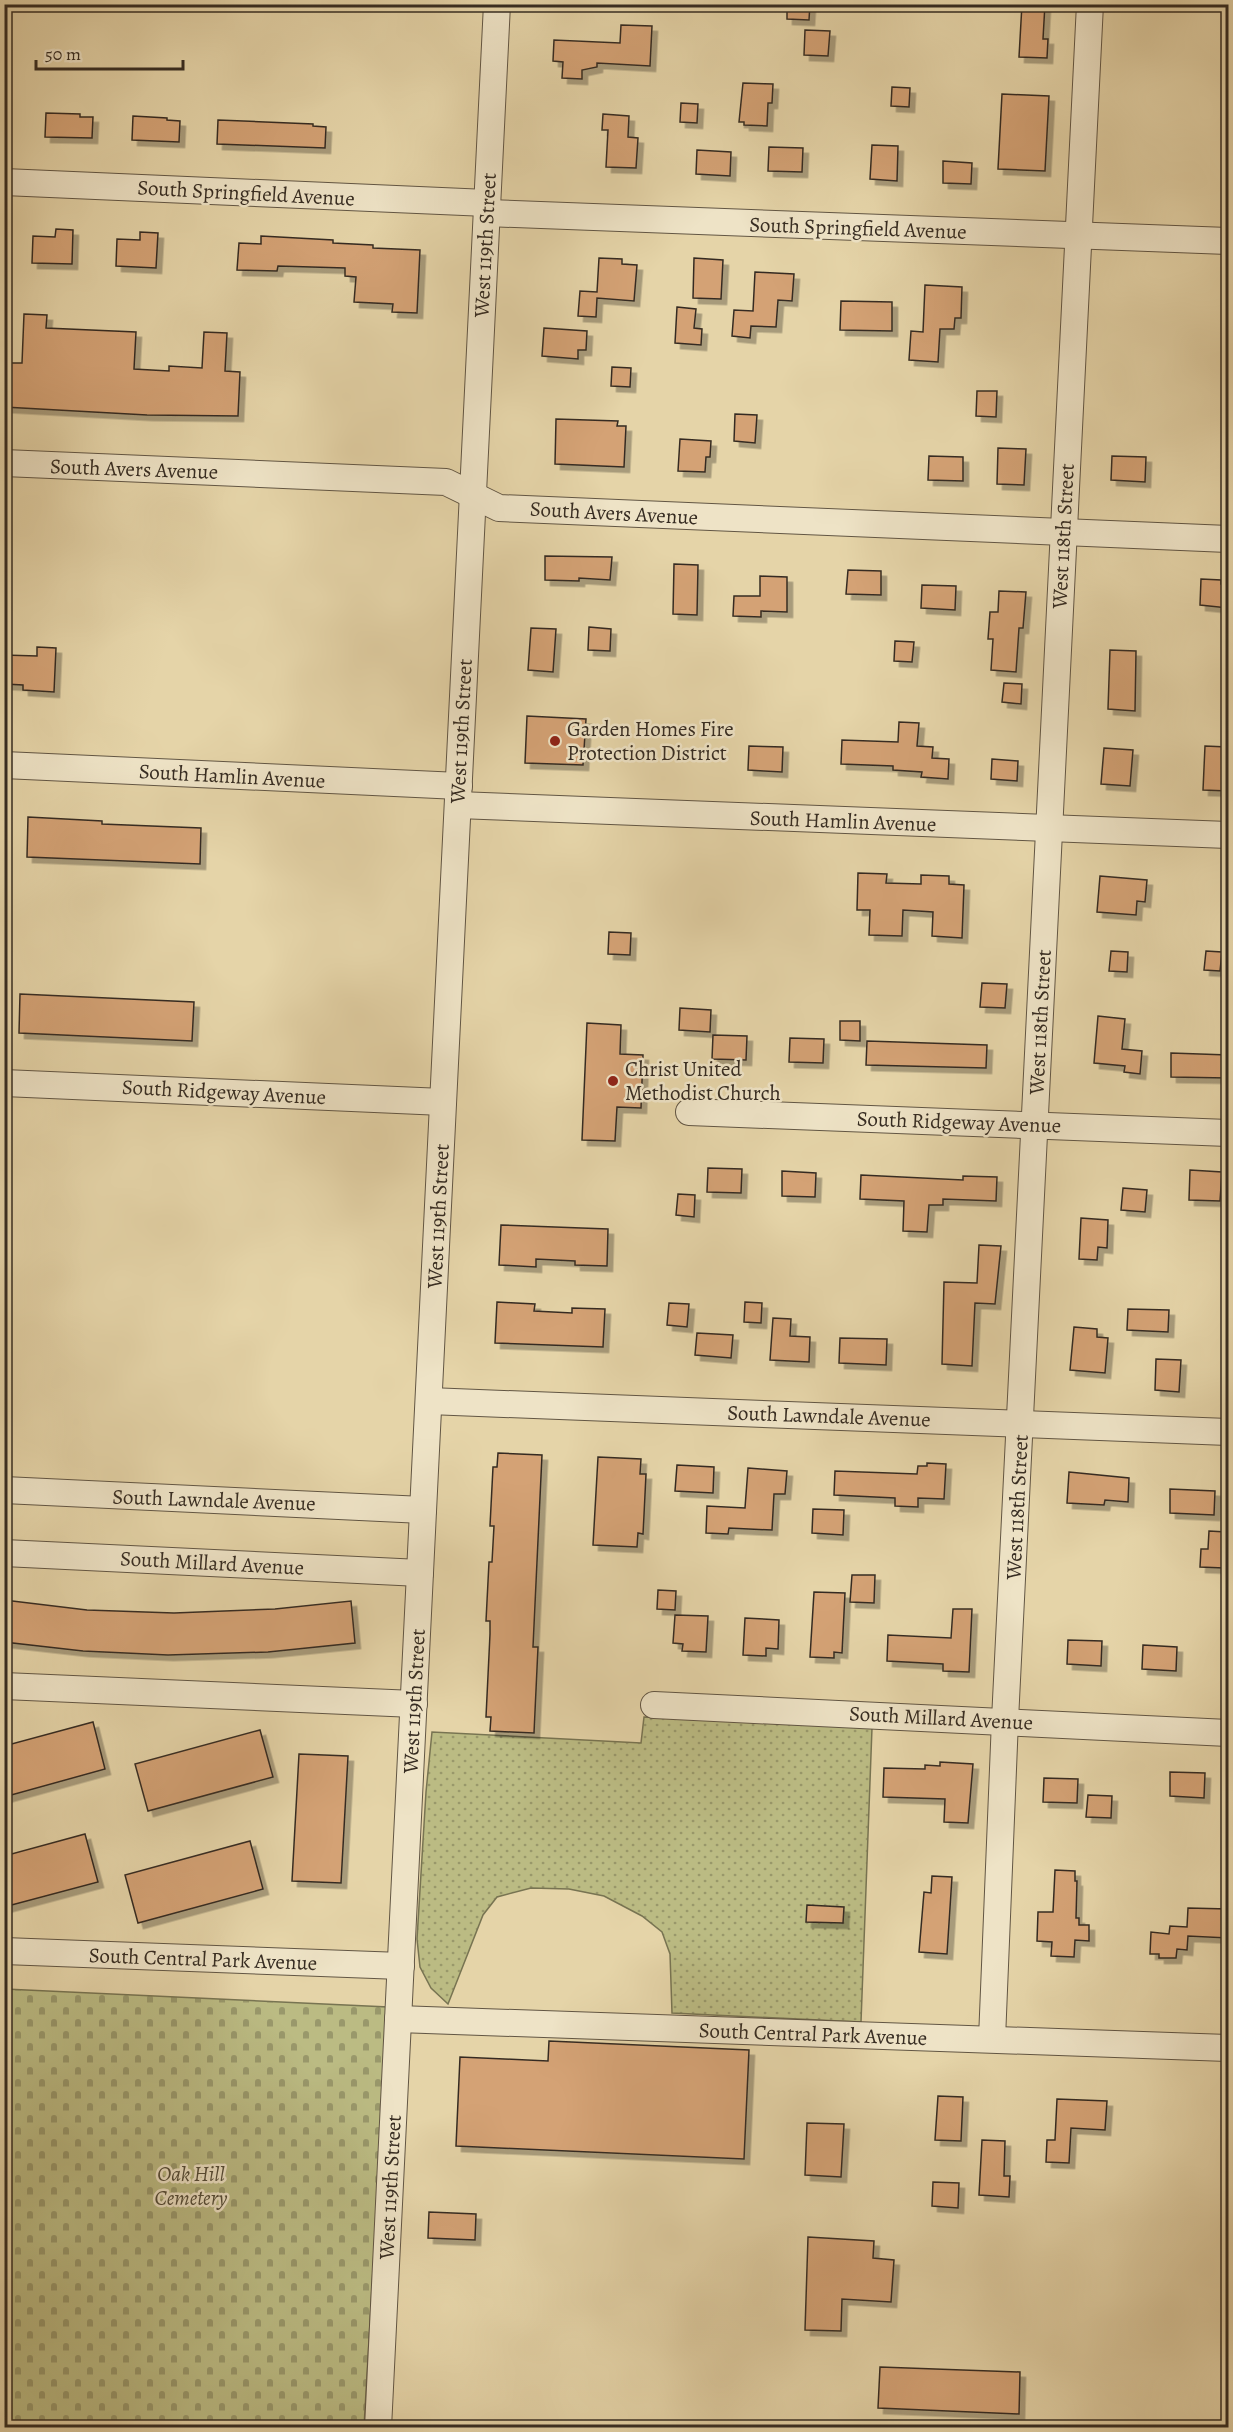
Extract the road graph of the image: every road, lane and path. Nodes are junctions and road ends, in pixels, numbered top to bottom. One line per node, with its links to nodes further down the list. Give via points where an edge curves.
1 (497, 4): 4 (street, West 119th Street)
2 (1090, 4): 5 (street, West 118th Street)
3 (4, 182): 4 (street, South Springfield Avenue)
4 (487, 208): 5 (street, South Springfield Avenue); 8 (street, West 119th Street)
5 (1077, 237): 6 (street, South Springfield Avenue); 9 (street, West 118th Street)
6 (1228, 241)
7 (4, 463): 8 (street, South Avers Avenue, via 446,482)
8 (473, 495): 9 (street, South Avers Avenue, via 499,508); 12 (street, West 119th Street)
9 (1063, 534): 10 (street, South Avers Avenue); 13 (street, West 118th Street)
10 (1228, 539)
11 (4, 765): 12 (street, South Hamlin Avenue)
12 (458, 796): 13 (street, South Hamlin Avenue); 16 (street, West 119th Street)
13 (1050, 829): 14 (street, South Hamlin Avenue); 18 (street, West 118th Street)
14 (1228, 835)
15 (4, 1083): 16 (street, South Ridgeway Avenue)
16 (443, 1102): 20 (street, West 119th Street)
17 (689, 1112): 18 (street, South Ridgeway Avenue)
18 (1035, 1125): 19 (street, South Ridgeway Avenue); 21 (street, West 118th Street)
19 (1228, 1133)
20 (429, 1401): 21 (street, South Lawndale Avenue); 24 (street, West 119th Street)
21 (1021, 1424): 22 (street, South Lawndale Avenue); 30 (street, West 118th Street)
22 (1228, 1432)
23 (4, 1490): 24 (street, South Lawndale Avenue)
24 (423, 1510): 26 (street, West 119th Street)
25 (4, 1553): 26 (street, South Millard Avenue)
26 (420, 1573): 28 (street, West 119th Street)
27 (4, 1686): 28 (street)
28 (414, 1704): 33 (street, West 119th Street)
29 (654, 1705): 30 (street, South Millard Avenue)
30 (1005, 1720): 31 (street, South Millard Avenue); 35 (street, West 118th Street)
31 (1228, 1733)
32 (4, 1951): 33 (street, South Central Park Avenue)
33 (401, 1966): 34 (street, West 119th Street)
34 (398, 2019): 35 (street, South Central Park Avenue); 37 (street, West 119th Street)
35 (992, 2039): 36 (street, South Central Park Avenue)
36 (1228, 2049)
37 (378, 2427)

